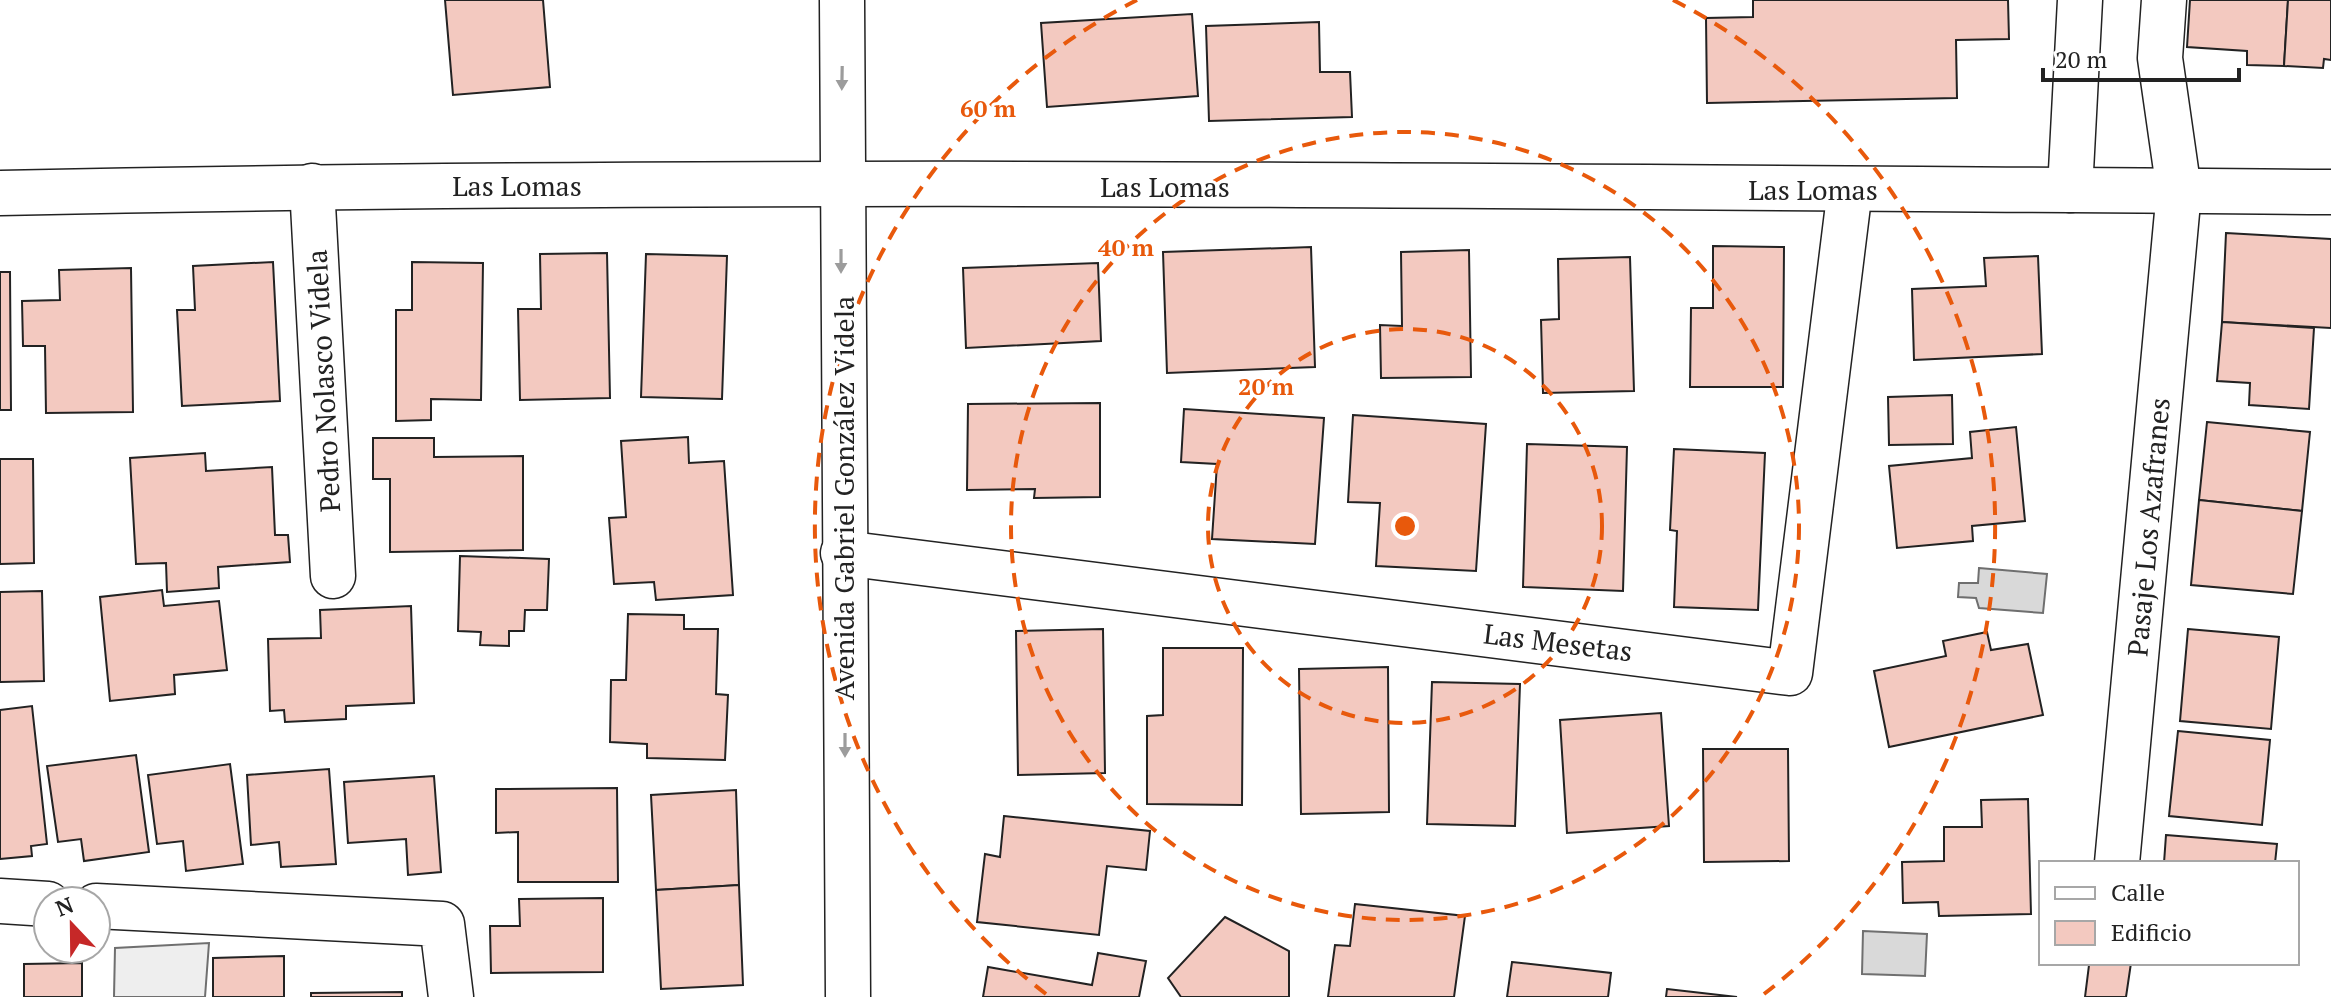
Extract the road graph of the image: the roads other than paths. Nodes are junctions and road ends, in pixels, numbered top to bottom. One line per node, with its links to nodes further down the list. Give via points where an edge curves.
1 (842, 0): 4 (street, Avenida Gabriel González Videla, one-way to 4)
2 (2080, 0): 7 (street)
3 (2164, 0): 8 (street, Pasaje Los Azafranes, via 2160,58)
4 (841, 183): 5 (street, Las Lomas); 6 (street, Las Lomas); 11 (street, Avenida Gabriel González Videla, one-way to 11)
5 (312, 186): 10 (street, Las Lomas); 12 (street, Pedro Nolasco Videla)
6 (1850, 189): 7 (street, Las Lomas); 11 (street, Las Mesetas, via 1790,673)
7 (2070, 190): 8 (street, Las Lomas)
8 (2179, 191): 9 (street, Las Lomas); 13 (street, Pasaje Los Azafranes)
9 (2331, 192)
10 (0, 193)
11 (843, 553): 18 (street, Avenida Gabriel González Videla, one-way to 18)
12 (333, 576)
13 (2117, 861)
14 (0, 901): 15 (street)
15 (32, 903)
16 (112, 907): 17 (street, via 442,924)
17 (451, 997)
18 (848, 997)

